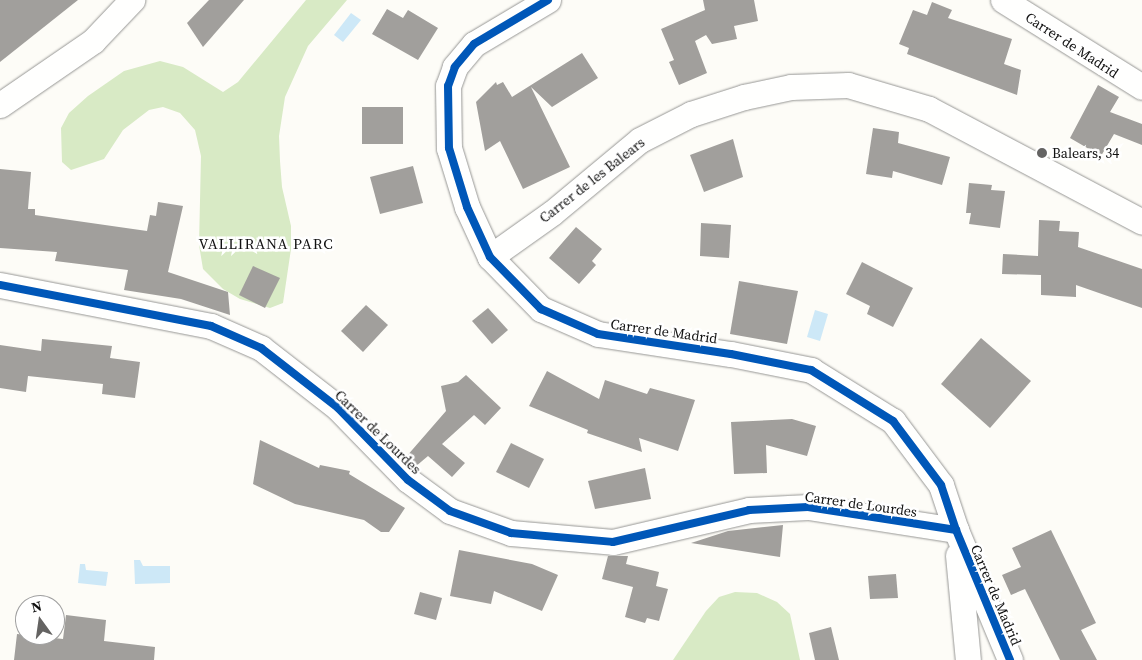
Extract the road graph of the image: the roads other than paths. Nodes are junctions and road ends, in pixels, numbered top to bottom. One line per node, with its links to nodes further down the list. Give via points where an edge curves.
1 (132, 0): 5 (street, via 93,41)
2 (548, 0): 7 (street, Carrer de Madrid, via 474,44 455,67 448,86 448,148 467,207)
3 (1003, 0): 4 (street, Carrer de Madrid)
4 (1142, 87)
5 (0, 105)
6 (1142, 222): 7 (street, Carrer de les Balears, via 929,109 848,85 791,87 744,97 691,114 640,140 552,214)
7 (490, 257): 9 (street, Carrer de Madrid, via 541,309 598,334 732,354 811,370 893,421 941,485)
8 (0, 285): 9 (street, Carrer de Lourdes, via 211,326 261,348 338,408 408,480 450,510 511,533 613,542 749,510 808,508)
9 (956, 530): 10 (street); 11 (street, Carrer de Madrid)
10 (968, 660)
11 (1010, 660)

